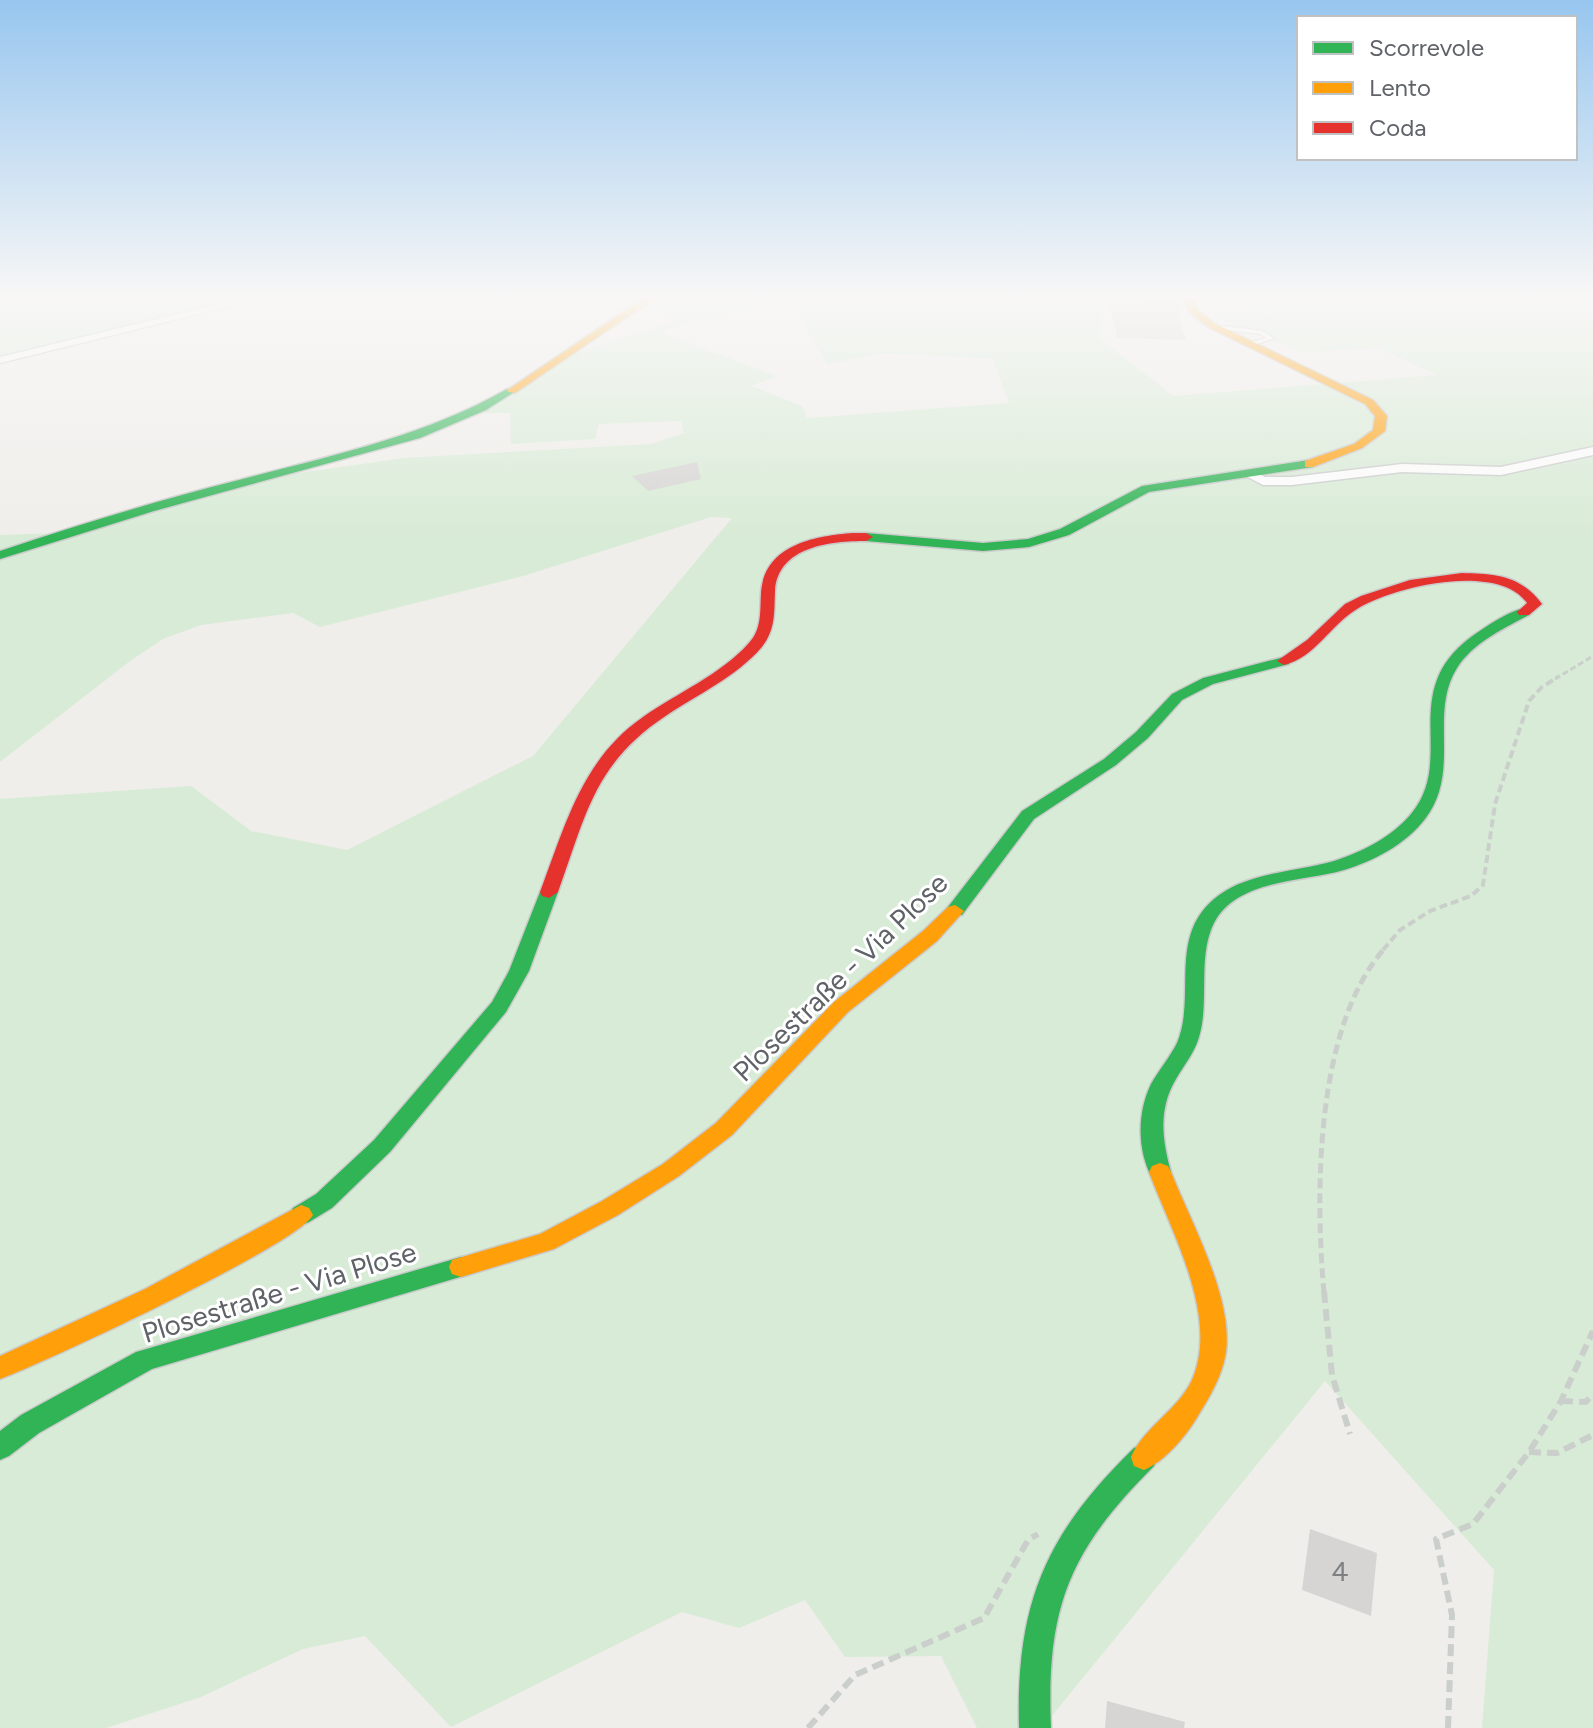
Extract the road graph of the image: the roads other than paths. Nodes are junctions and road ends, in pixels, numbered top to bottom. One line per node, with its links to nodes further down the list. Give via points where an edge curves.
1 (531, 378): 5 (street, via 438,426 356,453 132,511)
2 (1324, 378): 4 (street, Plosestraße - Via Plose, via 1377,409 1382,424 1373,437 1345,451)
3 (1593, 451): 4 (street, via 1501,471 1402,468 1281,481)
4 (1251, 475): 6 (street, Plosestraße - Via Plose, via 1145,489 1061,534 1022,545 982,548 846,538 783,559 770,573 771,622 755,647 639,727 593,778 519,971 499,1007 382,1146 324,1201 250,1246 98,1326)
5 (0, 555)
6 (0, 1368)
7 (0, 1447): 8 (street, Plosestraße - Via Plose, via 30,1424 145,1360 546,1242 604,1213 669,1175 714,1139 857,992 941,928 1038,805 1108,764 1175,699 1222,675 1303,653 1351,606 1371,597 1465,578 1520,587 1535,604 1471,644 1442,681 1434,788 1419,817 1394,839 1351,861 1228,897 1209,914 1197,942 1197,1009 1187,1043 1153,1098 1149,1128 1168,1201 1210,1294 1215,1346 1194,1407 1103,1497 1071,1539 1045,1601 1034,1658)
8 (1035, 1728)

